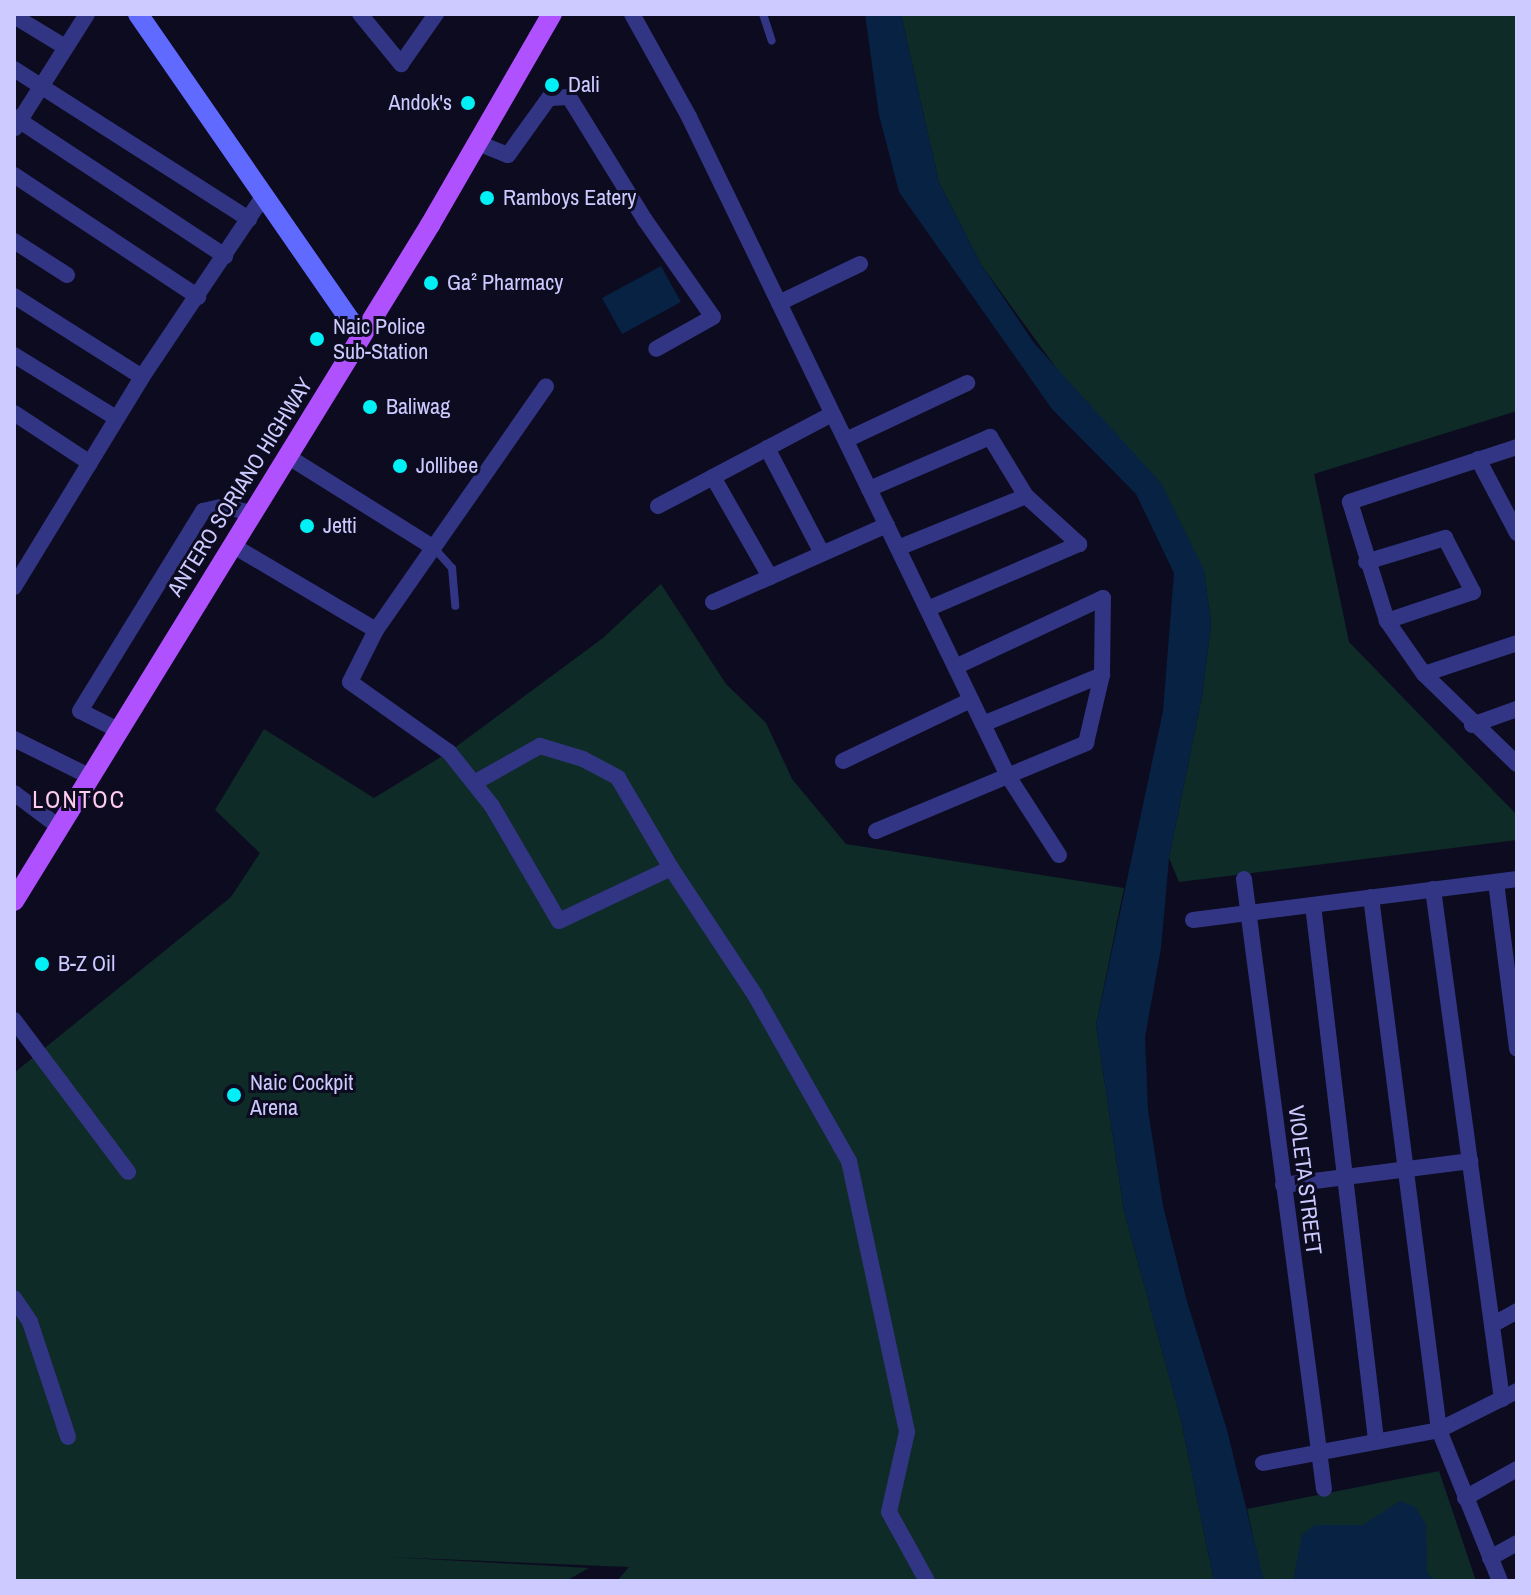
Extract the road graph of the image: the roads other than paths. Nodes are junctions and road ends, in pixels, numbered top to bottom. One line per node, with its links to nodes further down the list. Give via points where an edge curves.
1 (87, 14): 10 (street)
2 (138, 14): 16 (street)
3 (360, 14): 4 (street, via 401,64)
4 (436, 14)
5 (552, 14): 14 (main road, ANTERO SORIANO HIGHWAY)
6 (632, 14): 24 (street, via 689,117)
7 (763, 14): 9 (lane)
8 (14, 16): 10 (street)
9 (772, 41)
10 (65, 47): 12 (street)
11 (14, 69): 12 (street)
12 (41, 85): 13 (street); 17 (street)
13 (16, 122): 19 (street)
14 (478, 143): 25 (main road, ANTERO SORIANO HIGHWAY); 26 (street, via 508,155 549,98 569,97 713,317)
15 (14, 175): 23 (street)
16 (263, 197): 17 (street); 25 (street)
17 (249, 219): 19 (street)
18 (14, 241): 21 (street)
19 (225, 256): 23 (street)
20 (860, 264): 24 (street)
21 (67, 275)
22 (14, 296): 28 (street)
23 (198, 297): 28 (street)
24 (779, 303): 32 (street)
25 (361, 336): 37 (main road, ANTERO SORIANO HIGHWAY)
26 (656, 349)
27 (14, 355): 33 (street)
28 (142, 377): 33 (street)
29 (967, 383): 34 (street)
30 (546, 386): 48 (street)
31 (14, 413): 39 (street)
32 (832, 414): 34 (street); 36 (street)
33 (116, 418): 39 (street)
34 (846, 440): 41 (street)
35 (1517, 447): 38 (street)
36 (767, 448): 40 (street); 50 (street)
37 (287, 456): 44 (main road, ANTERO SORIANO HIGHWAY); 48 (street)
38 (1478, 459): 46 (street); 51 (street, via 1350,502)
39 (90, 463): 53 (street)
40 (713, 477): 43 (street); 52 (street)
41 (869, 489): 42 (street, via 990,437); 45 (street)
42 (1026, 496): 49 (street); 56 (street, via 1079,544)
43 (658, 506)
44 (251, 513): 47 (main road, ANTERO SORIANO HIGHWAY); 67 (street, via 224,506 203,511 80,711)
45 (887, 525): 49 (street); 50 (street)
46 (1517, 533)
47 (232, 545): 58 (street); 67 (main road, ANTERO SORIANO HIGHWAY)
48 (434, 548): 55 (lane, via 452,568); 58 (street)
49 (898, 548): 56 (street)
50 (822, 553): 52 (street)
51 (1366, 562): 57 (street); 57 (street, via 1445,538 1473,592)
52 (770, 577): 54 (street)
53 (14, 587)
54 (713, 602)
55 (455, 606)
56 (927, 609): 60 (street)
57 (1387, 621): 61 (street)
58 (376, 630): 73 (street, via 350,682 449,752)
59 (1517, 643): 61 (street)
60 (955, 667): 62 (street, via 1103,598); 63 (street)
61 (1424, 674): 66 (street)
62 (1102, 675): 65 (street); 72 (street, via 1086,743)
63 (971, 700): 65 (street); 69 (street)
64 (1517, 709): 66 (street)
65 (983, 724): 72 (street)
66 (1472, 725): 70 (street)
67 (118, 730): 71 (main road, ANTERO SORIANO HIGHWAY)
68 (14, 739): 71 (street)
69 (843, 761)
70 (1517, 764)
71 (89, 776): 75 (main road, ANTERO SORIANO HIGHWAY)
72 (1008, 776): 76 (street); 77 (street)
73 (474, 783): 78 (street, via 540,746 583,759 618,778); 78 (street, via 559,921)
74 (14, 793): 75 (street)
75 (58, 826): 84 (main road, ANTERO SORIANO HIGHWAY)
76 (876, 831)
77 (1059, 855)
78 (671, 868): 110 (street, via 755,995 849,1161 907,1432 889,1512)
79 (1244, 879): 86 (street, VIOLETA STREET)
80 (1517, 879): 81 (street)
81 (1496, 882): 82 (street); 89 (street)
82 (1433, 889): 83 (street); 90 (street)
83 (1371, 897): 85 (street); 91 (street)
84 (14, 901)
85 (1313, 905): 86 (street); 93 (street)
86 (1249, 913): 87 (street); 94 (street, VIOLETA STREET)
87 (1193, 920)
88 (14, 1020): 92 (street)
89 (1517, 1049)
90 (1470, 1161): 91 (street); 97 (street)
91 (1406, 1169): 93 (street); 100 (street)
92 (128, 1172)
93 (1345, 1177): 94 (street); 102 (street)
94 (1283, 1185): 103 (street, VIOLETA STREET)
95 (14, 1298): 101 (street, via 30,1322)
96 (1517, 1311): 97 (street)
97 (1492, 1325): 99 (street)
98 (1517, 1391): 99 (street)
99 (1502, 1399): 100 (street)
100 (1439, 1430): 102 (street); 107 (street)
101 (68, 1437)
102 (1376, 1440): 103 (street)
103 (1318, 1453): 104 (street); 106 (street, VIOLETA STREET)
104 (1263, 1463)
105 (1517, 1469): 107 (street)
106 (1324, 1489)
107 (1465, 1498): 109 (street)
108 (1517, 1543): 109 (street)
109 (1490, 1558): 111 (street)
110 (927, 1581)
111 (1500, 1581)

